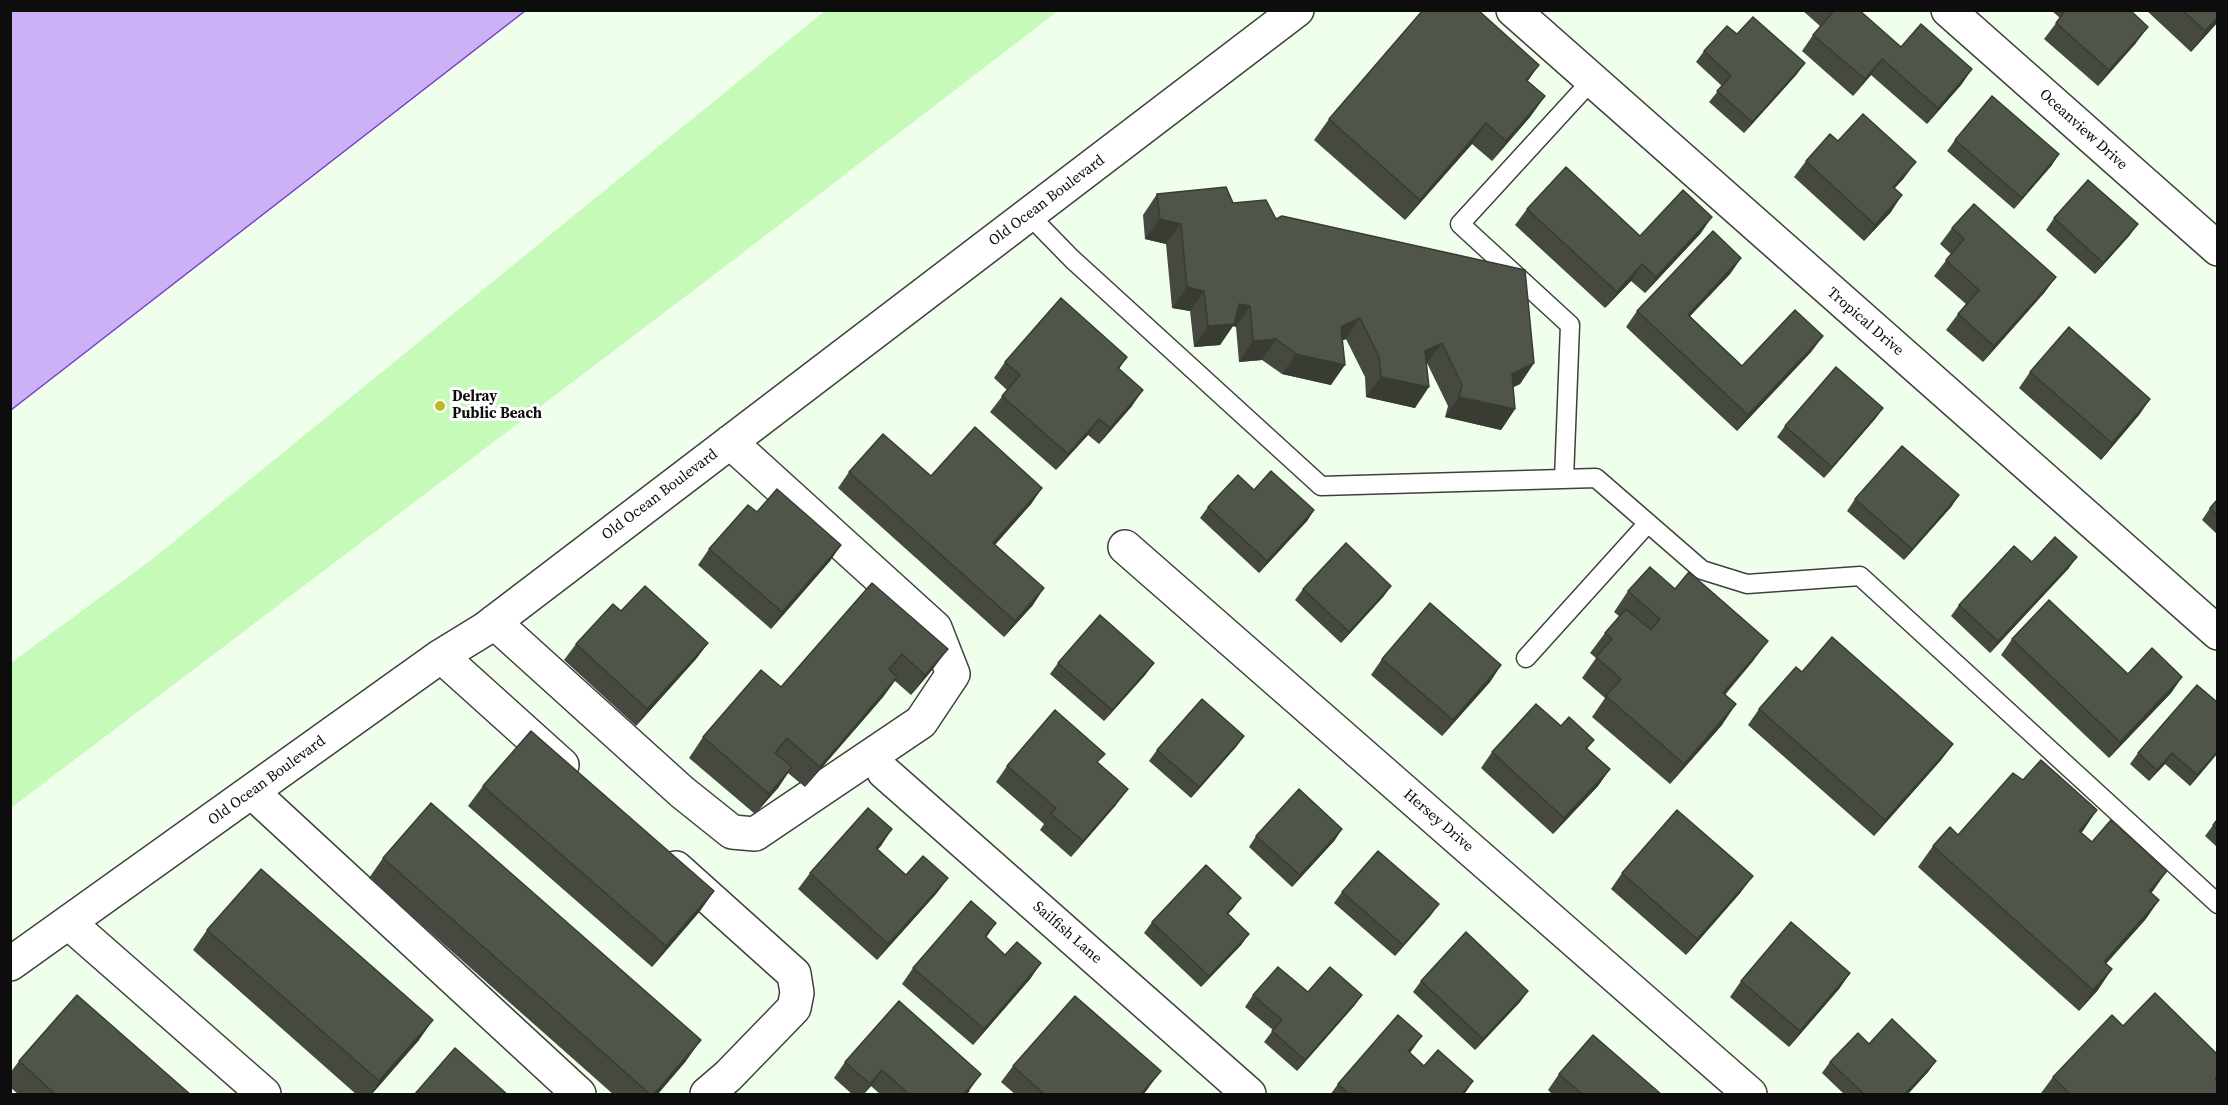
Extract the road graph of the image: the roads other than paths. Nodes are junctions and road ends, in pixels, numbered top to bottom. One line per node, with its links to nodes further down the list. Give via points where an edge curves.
1 (1297, 10): 5 (street, Old Ocean Boulevard)
2 (1513, 10): 4 (street, Tropical Drive)
3 (1948, 10): 6 (street, Oceanview Drive)
4 (1592, 80): 8 (lane, via 1460,224 1570,325); 12 (street, Tropical Drive)
5 (1029, 215): 7 (street, Old Ocean Boulevard); 8 (lane, via 1080,267 1321,486)
6 (2217, 249)
7 (730, 442): 11 (street, Old Ocean Boulevard); 11 (street, via 935,628 953,674 921,722 755,834 732,832 681,792)
8 (1564, 479): 9 (lane, via 1596,478)
9 (1648, 523): 14 (lane); 19 (lane, via 1702,570 1747,584 1860,576)
10 (1125, 547): 26 (street, Hersey Drive)
11 (494, 622): 13 (street, Old Ocean Boulevard)
12 (2217, 633)
13 (441, 656): 16 (street); 17 (street, Old Ocean Boulevard)
14 (1526, 658)
15 (884, 772): 25 (street, Sailfish Lane)
16 (583, 783)
17 (252, 792): 20 (street, Old Ocean Boulevard); 23 (street)
18 (654, 847): 24 (street, via 794,974 798,993 794,1008)
19 (2217, 904)
20 (69, 923): 21 (street, Old Ocean Boulevard); 22 (street)
21 (10, 964)
22 (264, 1095)
23 (579, 1095)
24 (707, 1095)
25 (1249, 1095)
26 (1750, 1095)

